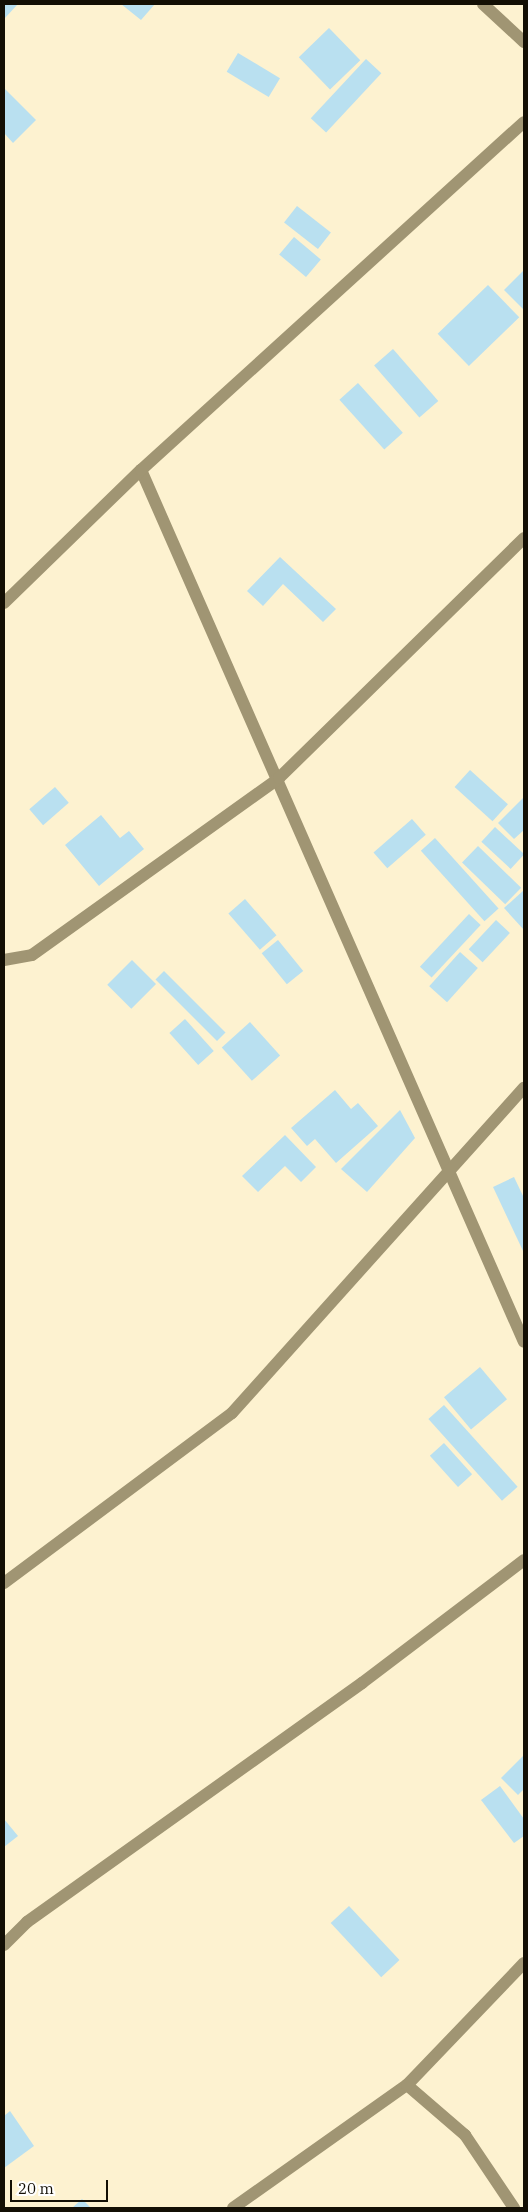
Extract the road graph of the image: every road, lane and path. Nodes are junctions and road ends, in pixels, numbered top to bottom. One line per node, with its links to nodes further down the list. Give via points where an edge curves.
1 (483, 4): 2 (street)
2 (524, 42)
3 (524, 122): 4 (street)
4 (141, 470): 6 (street); 7 (street)
5 (524, 538): 7 (street)
6 (4, 603)
7 (279, 778): 8 (street, via 32,955); 10 (street)
8 (4, 960)
9 (524, 1088): 10 (street)
10 (448, 1172): 11 (street); 13 (street, via 232,1413)
11 (524, 1342)
12 (524, 1560): 14 (street, via 362,1683 27,1922)
13 (4, 1583)
14 (4, 1945)
15 (524, 1963): 16 (street)
16 (407, 2085): 17 (street); 18 (street, via 465,2135)
17 (233, 2208)
18 (514, 2208)

